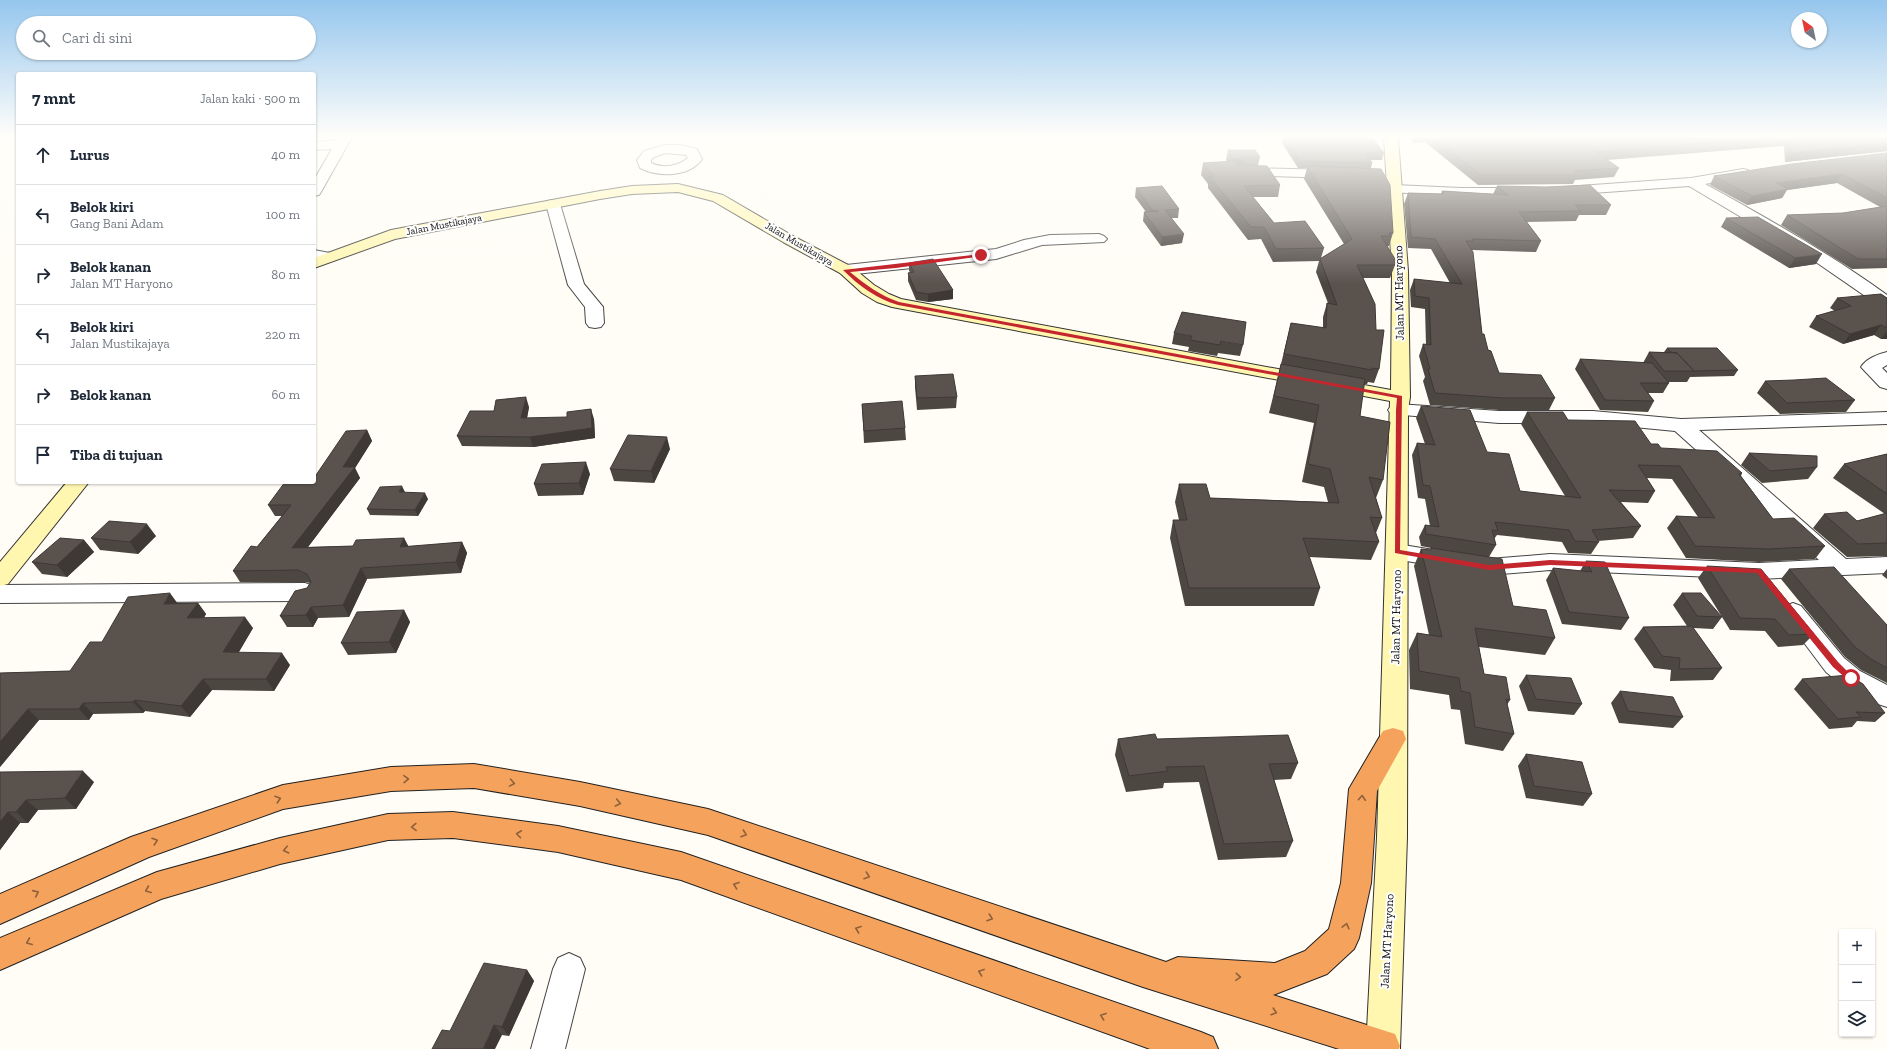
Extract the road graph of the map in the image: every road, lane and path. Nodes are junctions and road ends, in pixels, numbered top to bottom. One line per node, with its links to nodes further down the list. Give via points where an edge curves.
1 (1391, 186): 16 (street, Jalan MT Haryono, via 1400,271)
2 (1425, 186): 6 (street, via 1461,192)
3 (1647, 186): 7 (street)
4 (1698, 186): 12 (street, via 1767,224)
5 (658, 188): 8 (street, Jalan Mustikajaya); 11 (street, Jalan Mustikajaya, via 684,189 718,198)
6 (1539, 192)
7 (1555, 192)
8 (553, 204): 10 (street, Jalan Mustikajaya, via 391,235); 13 (street, via 576,285 594,307)
9 (1099, 239): 11 (street, via 1055,239 1030,243 996,254)
10 (321, 256)
11 (846, 270): 16 (street, Jalan Mustikajaya, via 868,289 898,303)
12 (1887, 303)
13 (595, 323)
14 (1887, 357): 15 (street, via 1870,367)
15 (1887, 383)
16 (1399, 403): 18 (street, via 1499,416 1593,417); 20 (street, Jalan MT Haryono)
17 (1887, 418): 18 (street)
18 (1680, 425): 22 (street)
19 (76, 484): 24 (street)
20 (1397, 552): 23 (street, via 1489,567 1550,562); 28 (street, Jalan MT Haryono)
21 (1887, 565): 22 (street)
22 (1840, 567): 23 (street)
23 (1759, 571): 27 (street, via 1835,664 1851,678)
24 (0, 578)
25 (305, 592): 26 (street)
26 (0, 594)
27 (1887, 697)
28 (1393, 739): 32 (highway, one-way to 28, via 1275,979 1316,963 1343,938 1356,883 1363,789); 34 (street, Jalan MT Haryono, via 1392,838)
29 (0, 909): 32 (highway, one-way to 32, via 141,846 283,797 391,779 474,776 580,794 708,822)
30 (0, 954): 33 (highway, one-way to 30, via 681,866 558,839 453,826 388,827 257,858 157,886)
31 (569, 969): 35 (street)
32 (1143, 970): 34 (highway, one-way to 34)
33 (1140, 1029): 36 (highway); 37 (highway)
34 (1383, 1047)
35 (548, 1049)
36 (1172, 1049)
37 (1201, 1049)

